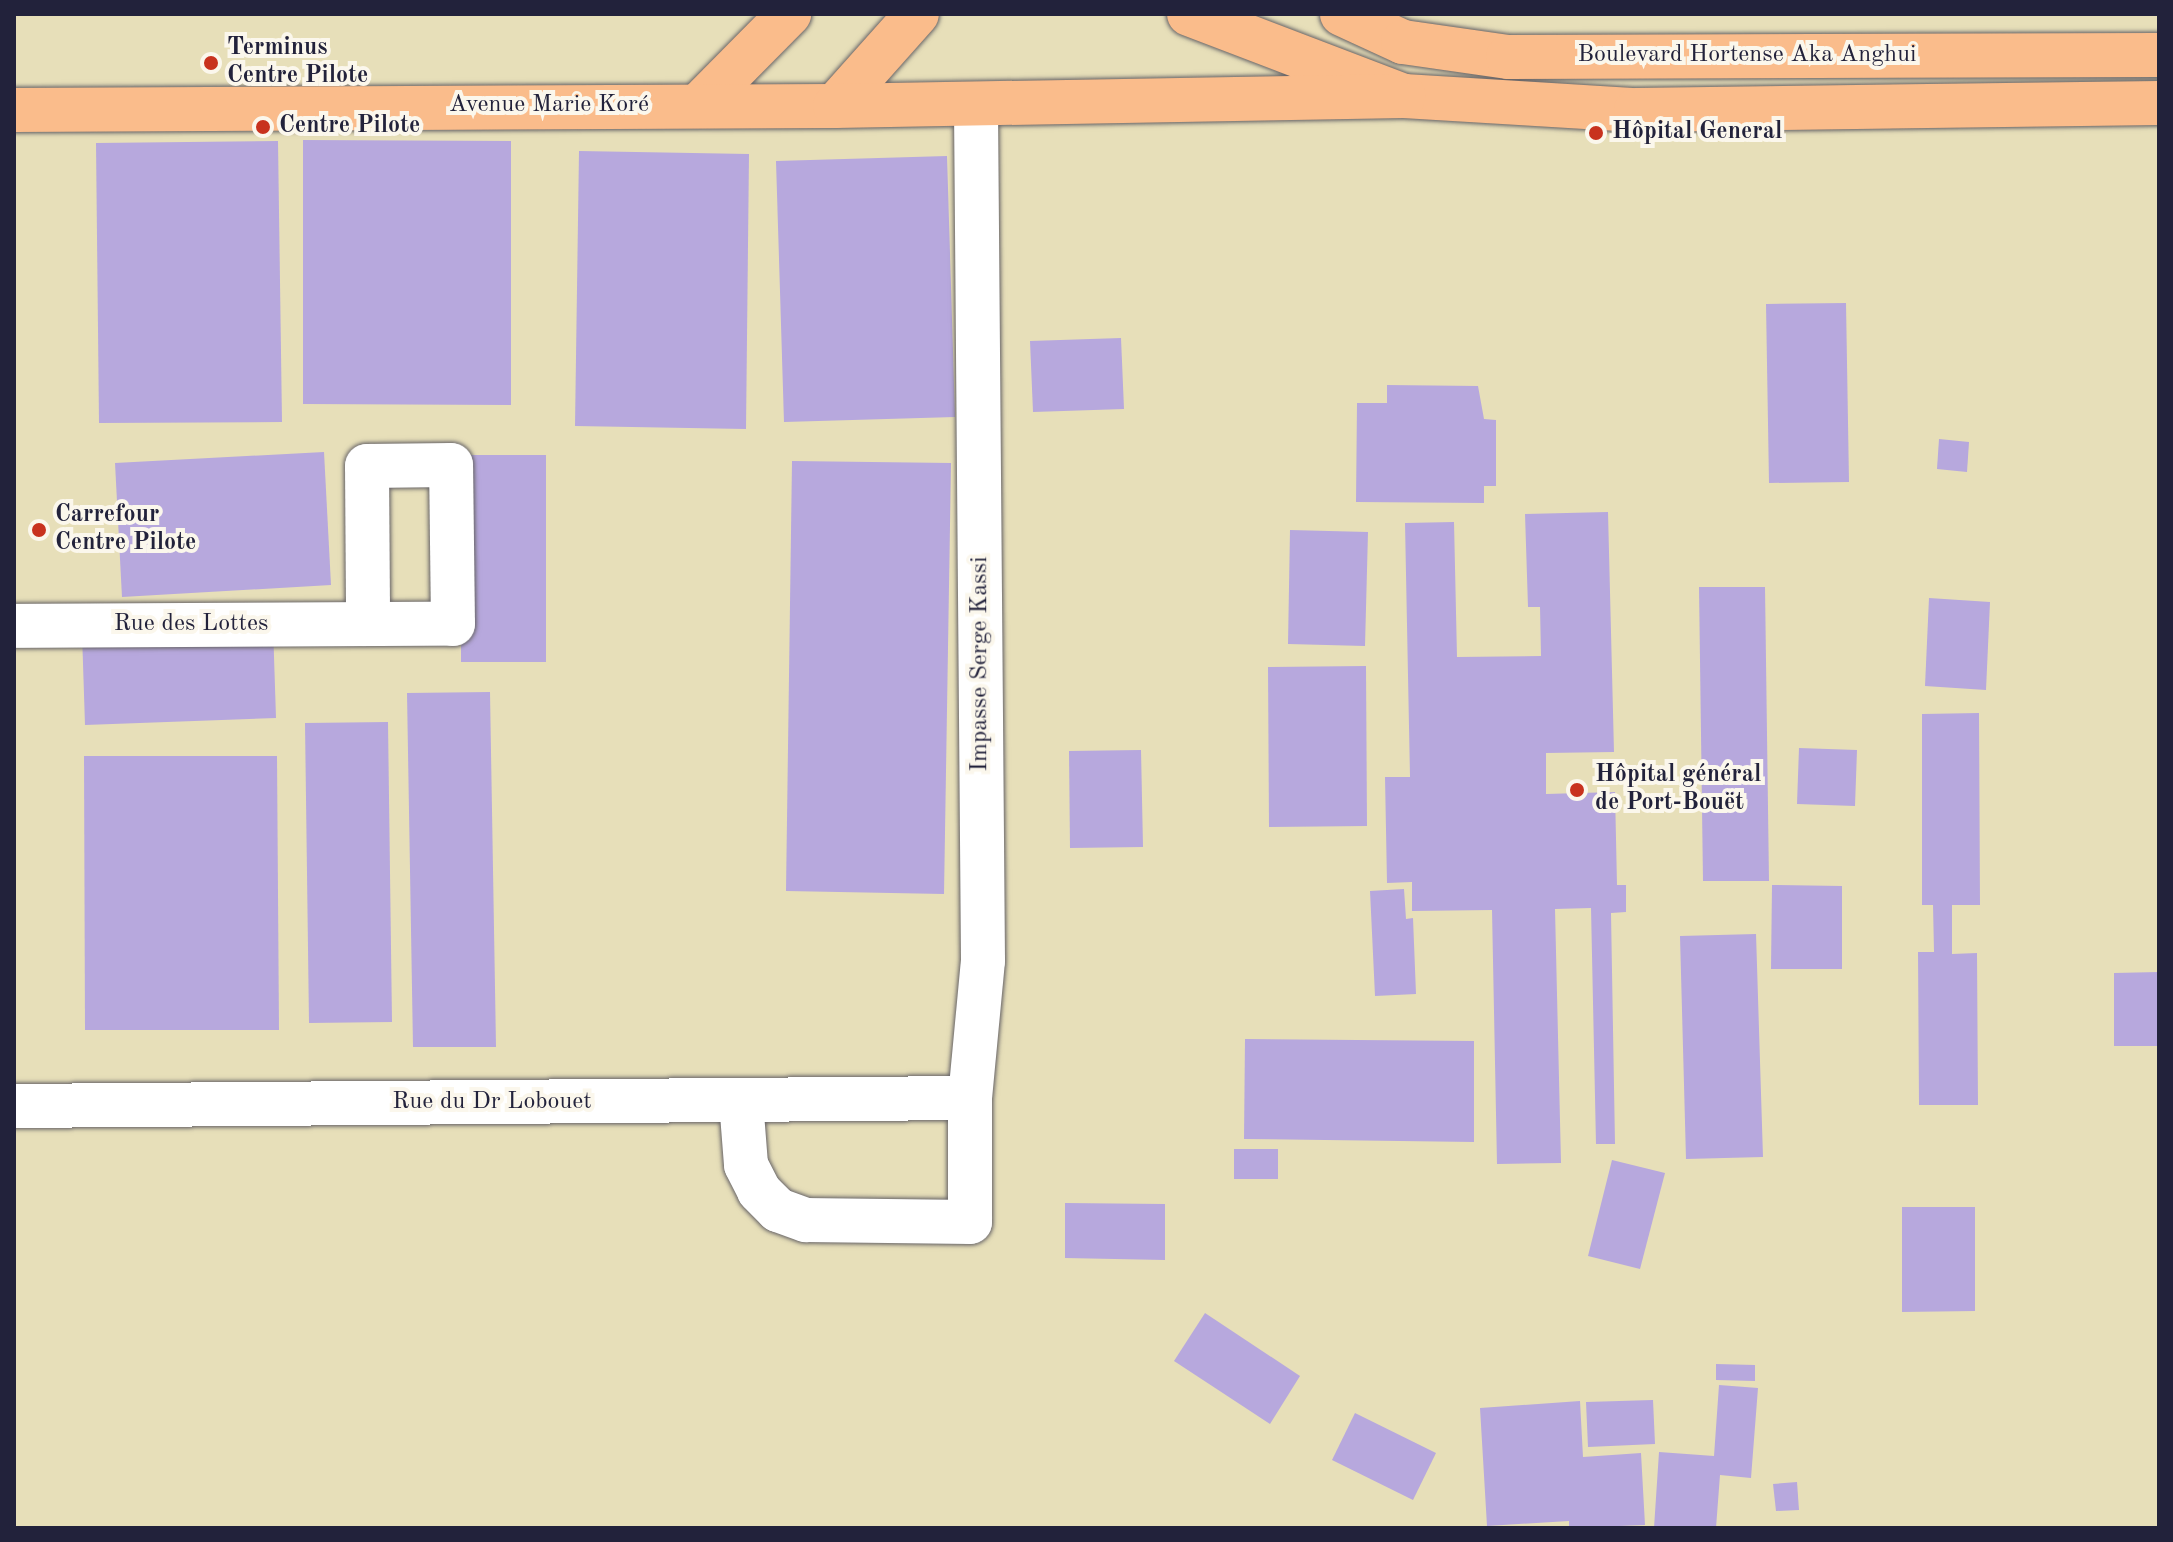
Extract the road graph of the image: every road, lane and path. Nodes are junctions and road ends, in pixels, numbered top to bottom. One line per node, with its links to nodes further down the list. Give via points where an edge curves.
1 (917, 14): 10 (main road)
2 (1189, 14): 6 (main road, Boulevard Hortense Aka Anghui)
3 (1342, 14): 5 (main road, Boulevard Hortense Aka Anghui, via 1403,42 1508,57)
4 (775, 23): 8 (main road)
5 (2159, 55)
6 (1404, 96): 7 (main road, Boulevard Hortense Aka Anghui, via 1636,110); 9 (main road, Avenue Marie Koré)
7 (2159, 103)
8 (700, 104): 10 (main road, Avenue Marie Koré); 11 (main road, Avenue Marie Koré)
9 (976, 104): 10 (main road, Avenue Marie Koré); 14 (street, Impasse Serge Kassi, via 983,961)
10 (835, 106)
11 (14, 110)
12 (368, 624): 13 (street, Rue des Lottes)
13 (14, 626)
14 (970, 1098): 15 (street, Rue du Dr Lobouet); 15 (street, Impasse Serge Kassi, via 970,1222 806,1220 778,1210 759,1191 746,1165)
15 (741, 1101): 16 (street, Rue du Dr Lobouet)
16 (14, 1106)

